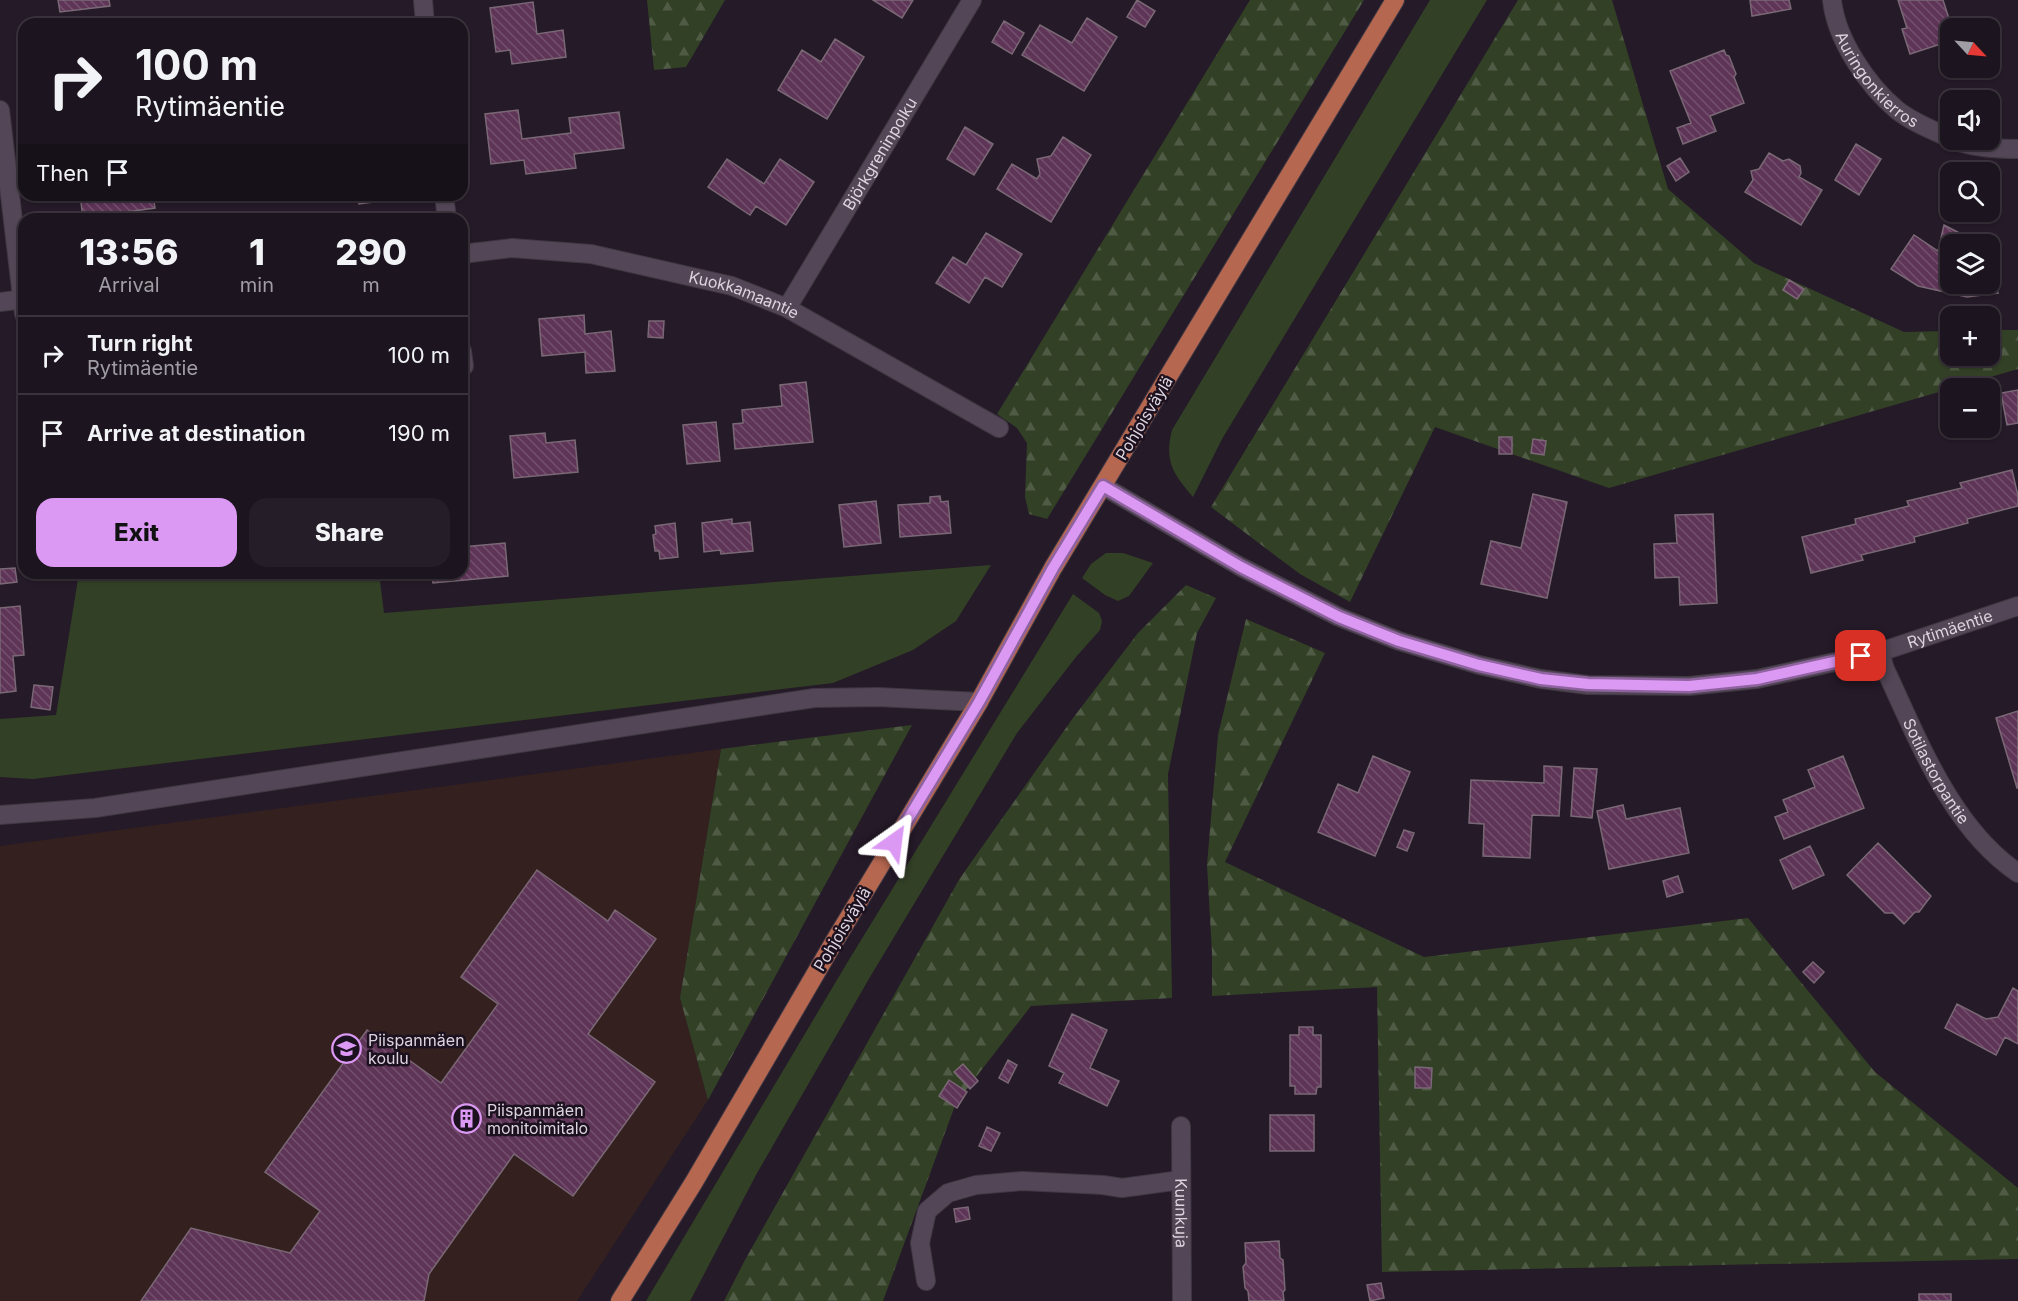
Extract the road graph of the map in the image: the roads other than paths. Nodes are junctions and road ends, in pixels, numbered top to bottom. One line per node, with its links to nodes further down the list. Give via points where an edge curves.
1 (423, 0): 5 (street)
2 (972, 0): 14 (street, Björkgreninpolku)
3 (1395, 0): 16 (main road, Pohjoisväylä)
4 (1832, 0): 7 (street, Auringonkierros, via 1833,13 1851,54 1872,85 1898,111)
5 (424, 18)
6 (0, 110): 11 (street)
7 (1940, 134)
8 (2000, 149): 9 (street, Auringonkierros)
9 (2018, 149)
10 (468, 253): 14 (street, Kuokkamaantie, via 512,248 591,254 732,286)
11 (18, 262)
12 (0, 302): 13 (street)
13 (18, 304)
14 (787, 309): 15 (street, Kuokkamaantie)
15 (999, 428)
16 (1103, 486): 18 (street, Rytimäentie, via 1241,567 1339,617 1399,641 1541,679 1689,686 1757,679); 19 (main road, Pohjoisväylä)
17 (2018, 606): 18 (street, Rytimäentie)
18 (1880, 652): 21 (street, Sotilastorpantie, via 1938,780 1976,837)
19 (979, 702): 20 (street, via 878,696 814,698 95,808); 25 (main road, Pohjoisväylä)
20 (0, 815)
21 (2018, 873)
22 (1181, 1126): 23 (street, Kuunkuja)
23 (1181, 1180): 24 (street, via 1122,1188 1022,1181 976,1185 948,1193 927,1211 920,1243); 26 (street, Kuunkuja)
24 (926, 1281)
25 (620, 1301)
26 (1182, 1301)

